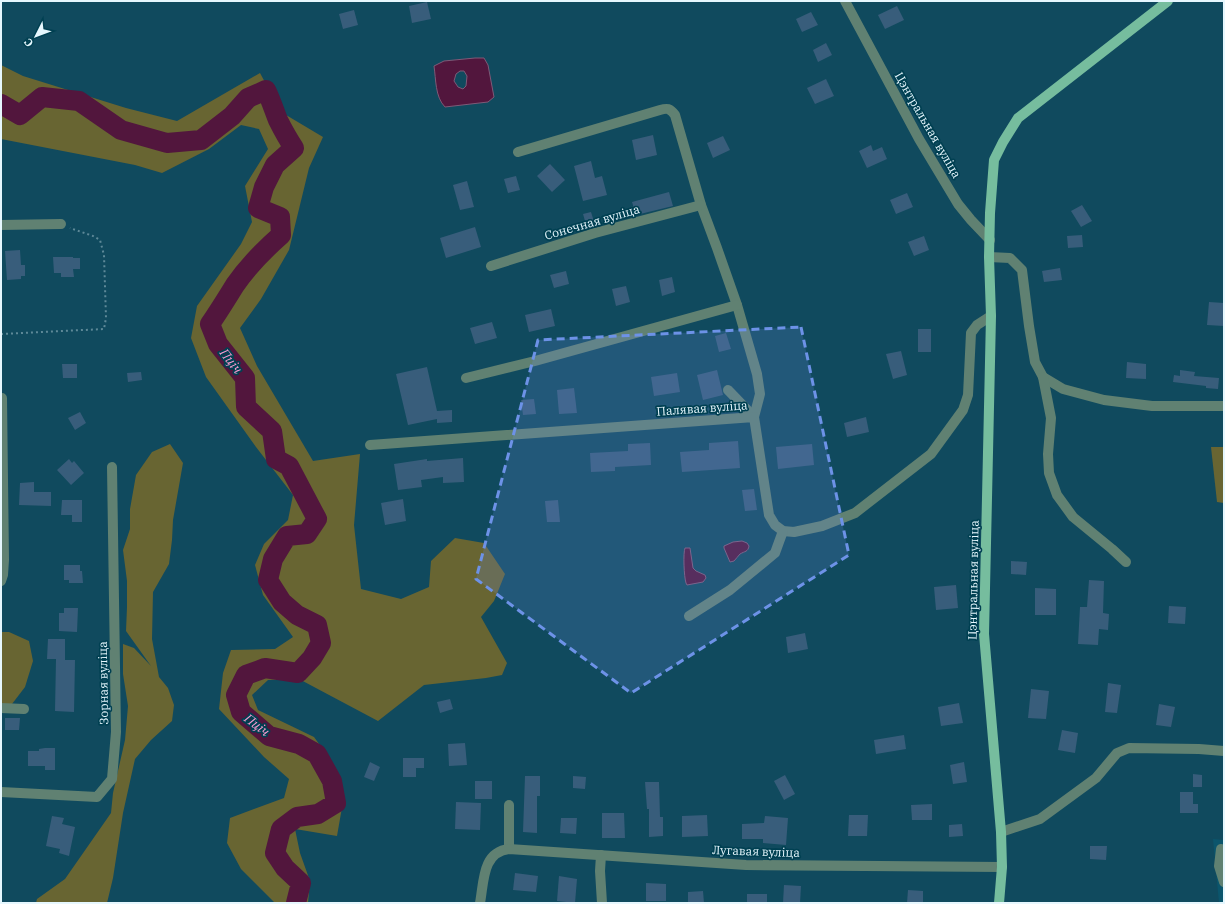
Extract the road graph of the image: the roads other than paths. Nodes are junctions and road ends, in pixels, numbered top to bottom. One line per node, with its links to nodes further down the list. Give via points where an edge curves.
1 (844, 1): 7 (street, Цэнтральная вуліца, via 918,139 958,204)
2 (1168, 1): 7 (main road, via 1018,118 994,160)
3 (518, 152): 4 (street, via 666,108 671,109)
4 (701, 205): 9 (street, Сонечная вуліца, via 595,233); 10 (street)
5 (61, 224): 6 (street)
6 (1, 225)
7 (990, 240): 8 (main road, Цэнтральная вуліца)
8 (989, 257): 11 (main road, Цэнтральная вуліца); 12 (street, via 1010,258 1022,270 1035,362)
9 (491, 266)
10 (737, 306): 13 (street); 17 (street, via 757,374 760,394)
11 (991, 316): 20 (street, via 977,325 971,333 968,395 962,410 931,454 855,513 822,526 794,532); 29 (main road, Цэнтральная вуліца, via 984,634)
12 (1043, 377): 16 (street, via 1063,389 1104,400 1152,406); 21 (street, via 1051,418 1049,474 1057,496 1073,517)
13 (466, 378)
14 (728, 390): 17 (street)
15 (2, 398): 22 (street, via 4,560)
16 (1224, 406)
17 (754, 417): 18 (street, Палявая вуліца); 20 (street, Палявая вуліца, via 769,515 775,525)
18 (370, 445)
19 (112, 467): 27 (street, Зорная вуліца, via 116,732 112,779 97,797)
20 (783, 531): 23 (street, via 775,553 730,590)
21 (1126, 562)
22 (1, 581)
23 (689, 616)
24 (1, 708): 25 (street)
25 (24, 709)
26 (1224, 751): 29 (street, via 1129,748 1117,753 1096,778 1040,819)
27 (1, 792)
28 (509, 805): 30 (street)
29 (1001, 832): 33 (main road, Цэнтральная вуліца)
30 (508, 849): 32 (street, Лугавая вуліца); 35 (street, via 500,850 488,862)
31 (1221, 849): 34 (street, via 1219,866)
32 (601, 855): 33 (street, Лугавая вуліца, via 746,865); 36 (street)
33 (1002, 867): 37 (main road, Цэнтральная вуліца)
34 (1224, 882)
35 (480, 903)
36 (602, 903)
37 (999, 903)

